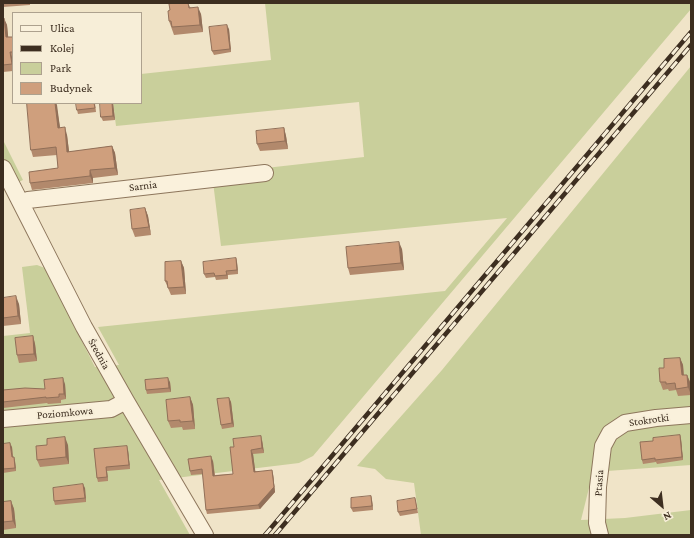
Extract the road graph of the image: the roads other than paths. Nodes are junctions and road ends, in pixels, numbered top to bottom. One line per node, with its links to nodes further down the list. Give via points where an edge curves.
1 (3, 168): 3 (street, Średnia)
2 (265, 172): 3 (street, Sarnia)
3 (20, 203): 4 (street, Średnia, via 84,327)
4 (126, 401): 6 (street, Poziomkowa, via 111,409); 8 (street, Średnia)
5 (691, 415): 7 (street, Stokrotki, via 625,423)
6 (3, 419)
7 (610, 433): 9 (street, Ptasia, via 603,446 598,487 597,522)
8 (205, 535)
9 (600, 535)

